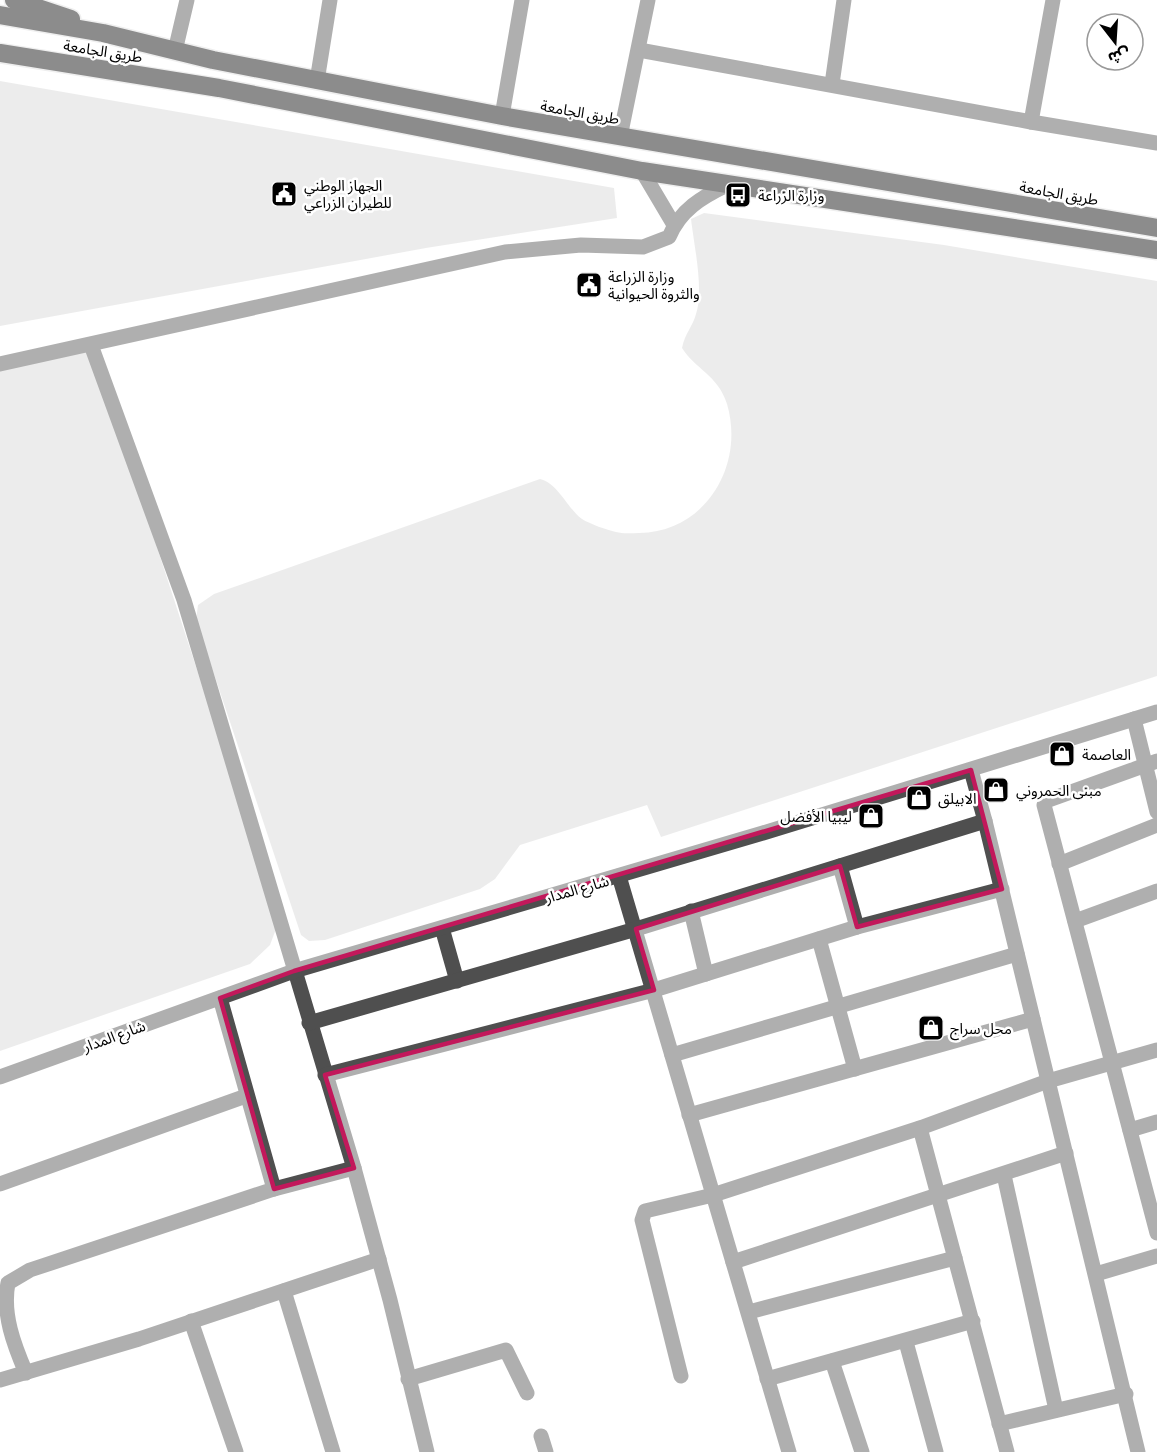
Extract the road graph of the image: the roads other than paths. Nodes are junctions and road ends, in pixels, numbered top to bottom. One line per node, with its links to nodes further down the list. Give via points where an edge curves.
1 (14, 0): 9 (highway)
2 (187, 0): 11 (street)
3 (330, 0): 13 (street)
4 (522, 0): 15 (street)
5 (648, 0): 10 (street)
6 (844, 0): 14 (street)
7 (1053, 0): 16 (street)
8 (0, 15): 9 (highway, طريق الجامعة)
9 (103, 33): 11 (highway, طريق الجامعة)
10 (639, 50): 14 (street); 17 (street)
11 (175, 51): 13 (highway, طريق الجامعة)
12 (0, 53): 19 (highway, طريق الجامعة, via 219,88)
13 (317, 81): 15 (highway, طريق الجامعة)
14 (832, 84): 16 (street)
15 (502, 116): 17 (highway, طريق الجامعة)
16 (1031, 123): 18 (street)
17 (620, 137): 21 (highway, طريق الجامعة)
18 (1157, 143)
19 (642, 171): 20 (highway, طريق الجامعة); 23 (street)
20 (727, 185): 23 (street, via 700,198); 25 (highway, طريق الجامعة)
21 (1116, 221): 22 (highway); 24 (highway, طريق الجامعة)
22 (1157, 221)
23 (674, 225): 26 (street, via 669,237 643,247 581,245 505,252)
24 (1157, 228)
25 (1157, 250)
26 (91, 345): 27 (street); 47 (street, via 184,600)
27 (0, 364)
28 (1157, 712): 29 (street, شارع المدار)
29 (1134, 719): 30 (street); 31 (street, شارع المدار)
30 (1151, 763): 32 (street); 35 (street, via 1046,801)
31 (971, 770): 33 (street); 37 (street, شارع المدار)
32 (1157, 812)
33 (985, 821): 36 (street); 38 (street)
34 (1157, 825): 35 (street)
35 (1059, 864): 41 (street)
36 (840, 867): 40 (street); 42 (street)
37 (619, 876): 43 (street, شارع المدار); 44 (street)
38 (1002, 889): 42 (street); 46 (street)
39 (1157, 891): 41 (street)
40 (691, 911): 44 (street); 48 (street)
41 (1075, 921): 57 (street)
42 (857, 927): 45 (street)
43 (442, 928): 47 (street, شارع المدار); 49 (street)
44 (636, 929): 49 (street); 50 (street)
45 (819, 939): 48 (street); 52 (street)
46 (1017, 954): 52 (street); 53 (street)
47 (294, 971): 51 (street, شارع المدار); 54 (street)
48 (706, 974): 50 (street)
49 (457, 981): 54 (street)
50 (654, 990): 56 (street); 59 (street)
51 (220, 998): 60 (street, شارع المدار); 62 (street)
52 (837, 1007): 56 (street); 58 (street)
53 (1034, 1019): 58 (street); 61 (street)
54 (309, 1023): 59 (street)
55 (1157, 1050): 57 (street)
56 (672, 1055): 63 (street)
57 (1112, 1062): 61 (street); 66 (street)
58 (855, 1069): 63 (street)
59 (325, 1075): 68 (street)
60 (0, 1077)
61 (1048, 1081): 65 (street); 67 (street)
62 (246, 1096): 70 (street); 72 (street)
63 (689, 1115): 73 (street)
64 (1157, 1122): 66 (street)
65 (920, 1128): 73 (street); 74 (street)
66 (1130, 1130): 71 (street)
67 (1066, 1153): 69 (street); 80 (street)
68 (354, 1168): 72 (street); 78 (street)
69 (1004, 1175): 74 (street); 94 (street)
70 (0, 1184)
71 (1151, 1185): 75 (street)
72 (274, 1189): 87 (street, via 30,1270 8,1284 4,1300 15,1348)
73 (713, 1195): 79 (street); 88 (street, via 654,1207 645,1211 642,1220)
74 (939, 1197): 77 (street); 79 (street)
75 (1157, 1233)
76 (1157, 1256): 80 (street)
77 (955, 1258): 82 (street); 84 (street)
78 (379, 1260): 81 (street); 91 (street)
79 (733, 1262): 82 (street)
80 (1096, 1274): 93 (street)
81 (284, 1291): 83 (street); 98 (street)
82 (749, 1312): 89 (street)
83 (191, 1321): 87 (street); 97 (street)
84 (973, 1321): 85 (street); 95 (street)
85 (906, 1342): 86 (street); 103 (street)
86 (832, 1361): 89 (street); 102 (street)
87 (26, 1372): 90 (street)
88 (681, 1376)
89 (767, 1379): 101 (street)
90 (0, 1380)
91 (408, 1380): 92 (street, via 506,1350); 99 (street)
92 (527, 1394)
93 (1125, 1394): 94 (street); 105 (street)
94 (1056, 1410): 95 (street)
95 (999, 1424): 104 (street)
96 (541, 1436): 100 (street)
97 (236, 1452)
98 (333, 1452)
99 (427, 1452)
100 (546, 1452)
101 (789, 1452)
102 (862, 1452)
103 (936, 1452)
104 (1007, 1452)
105 (1138, 1452)

